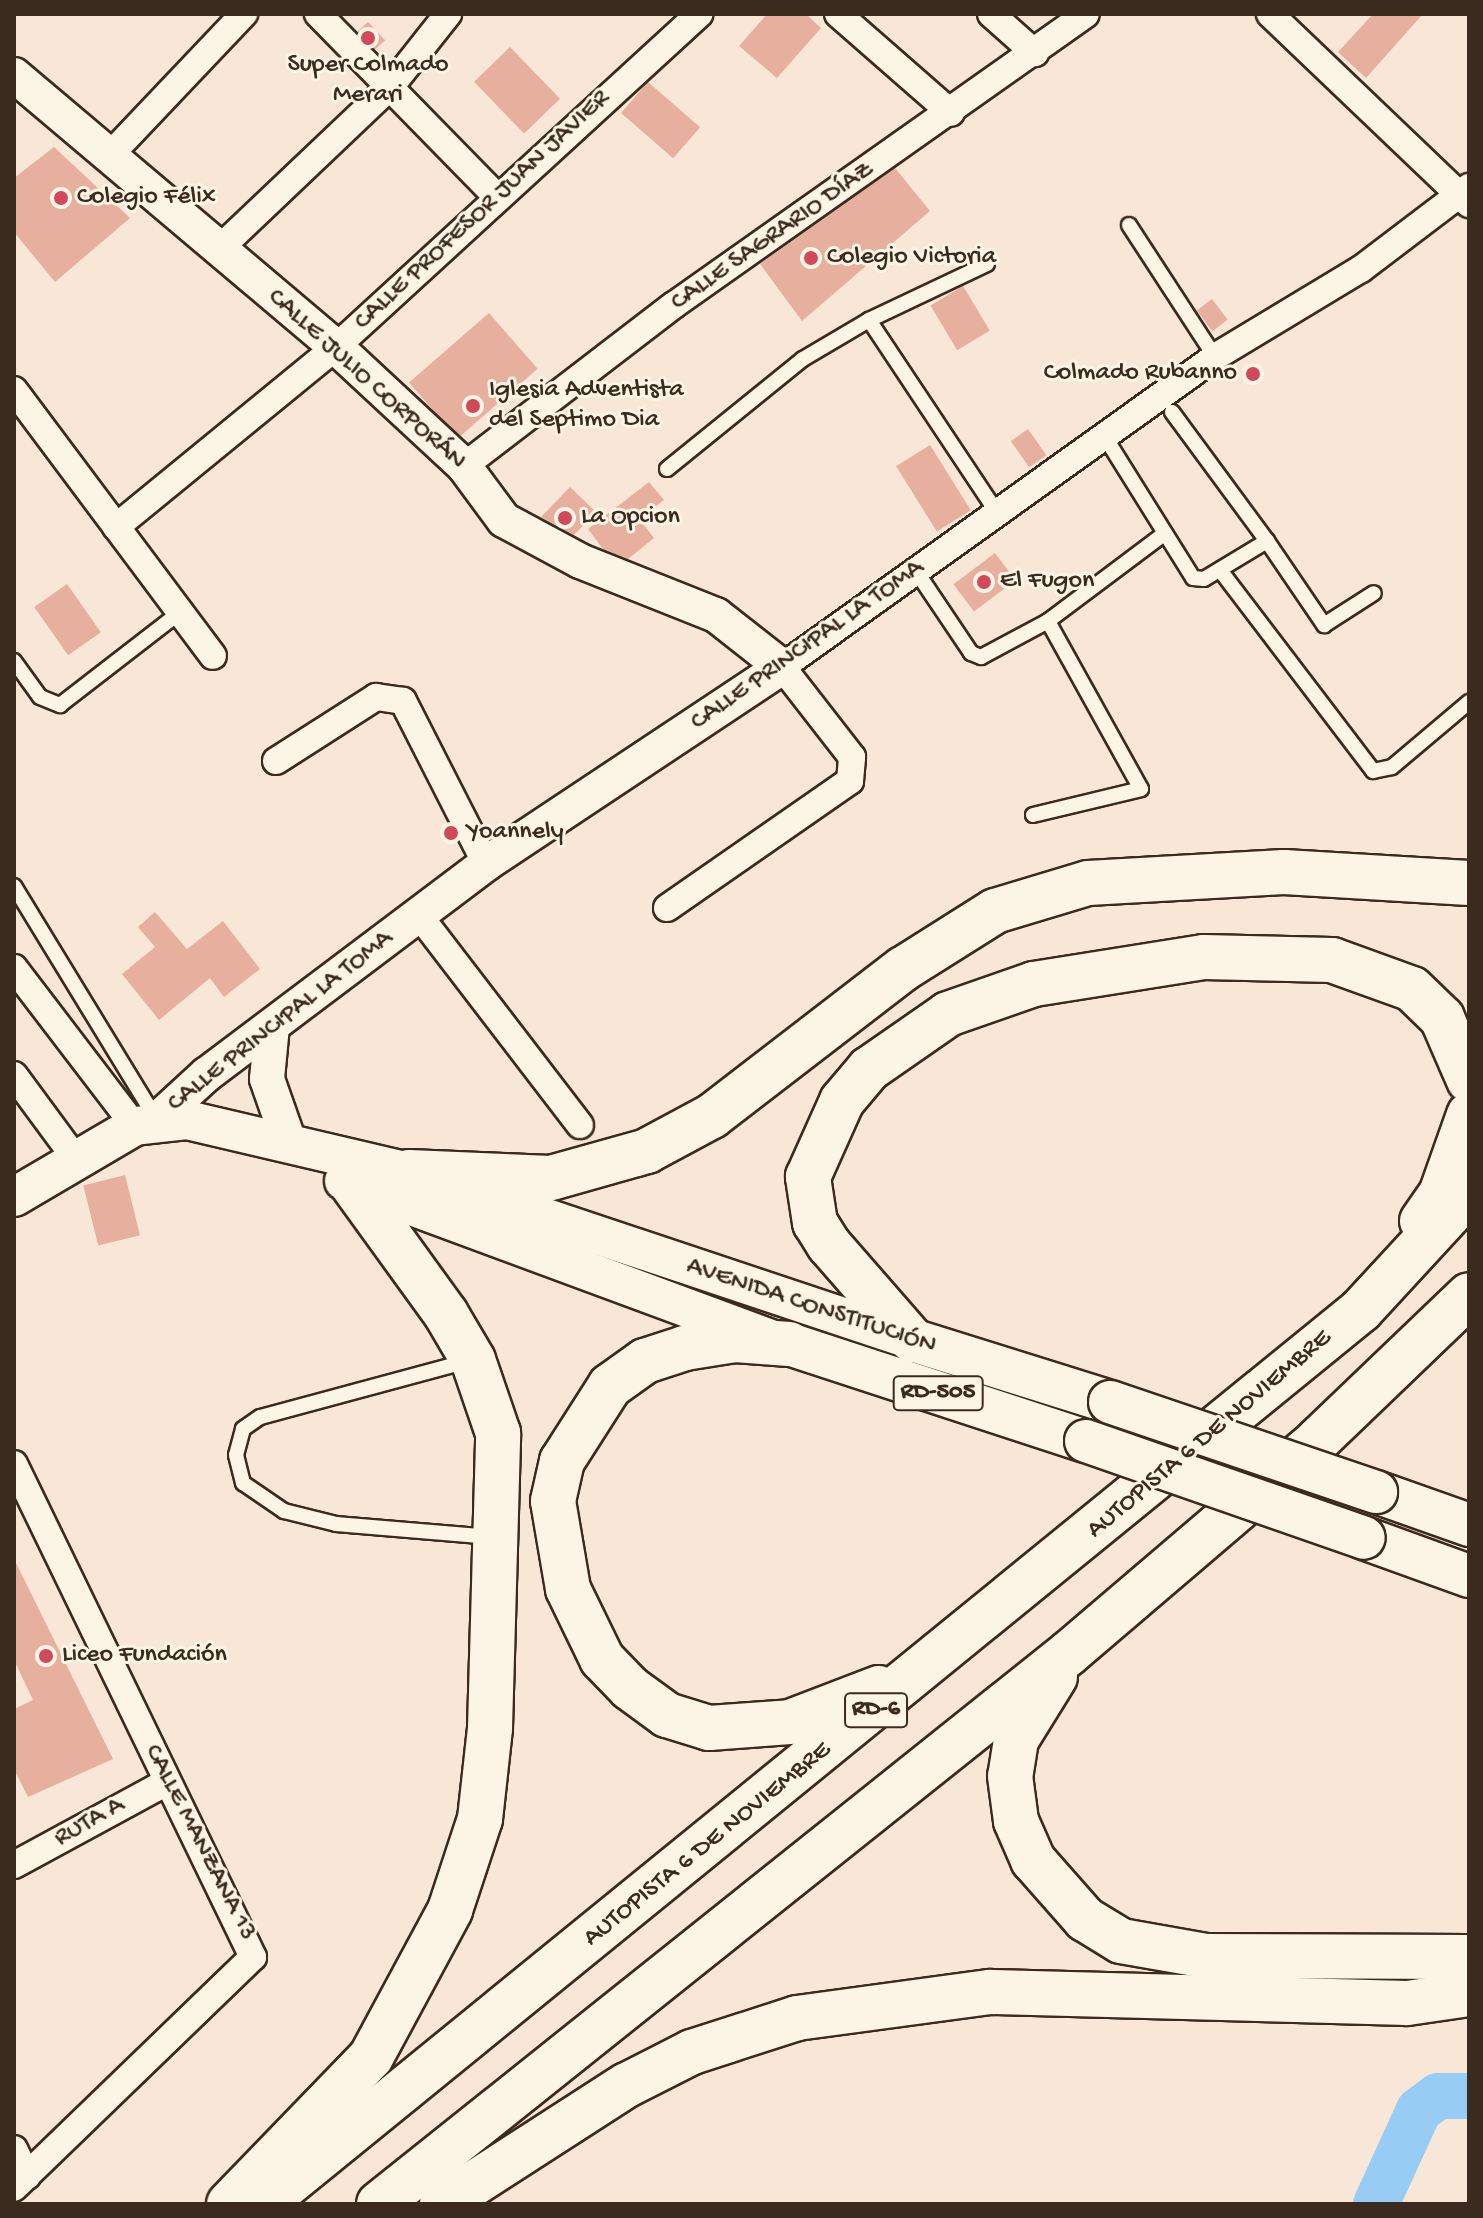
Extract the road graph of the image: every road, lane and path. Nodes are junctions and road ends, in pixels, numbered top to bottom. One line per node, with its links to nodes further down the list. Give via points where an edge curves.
1 (244, 14): 13 (street)
2 (318, 14): 11 (street)
3 (448, 14): 11 (street)
4 (699, 14): 14 (street, CALLE PROFESOR JUAN JAVIER)
5 (838, 14): 12 (street)
6 (991, 14): 9 (street)
7 (1086, 14): 9 (street, CALLE SAGRARIO DÍAZ)
8 (1270, 14): 15 (street)
9 (1035, 53): 12 (street, CALLE SAGRARIO DÍAZ)
10 (15, 77): 13 (street, CALLE JULIO CORPORÁN)
11 (391, 86): 14 (street); 17 (street)
12 (951, 113): 25 (street, CALLE SAGRARIO DÍAZ, via 674,305)
13 (110, 155): 17 (street, CALLE JULIO CORPORÁN)
14 (495, 195): 20 (street, CALLE PROFESOR JUAN JAVIER)
15 (1466, 195): 21 (street, CALLE PRINCIPAL LA TOMA, via 1361,269)
16 (1129, 225): 21 (lane)
17 (219, 249): 20 (street, CALLE JULIO CORPORÁN)
18 (987, 264): 19 (lane)
19 (869, 320): 26 (lane, via 803,359); 27 (lane)
20 (336, 347): 25 (street, CALLE JULIO CORPORÁN); 28 (street, CALLE PROFESOR JUAN JAVIER)
21 (1215, 357): 24 (street, CALLE PRINCIPAL LA TOMA)
22 (14, 390): 28 (street)
23 (1172, 412): 30 (lane)
24 (1105, 437): 27 (street, CALLE PRINCIPAL LA TOMA); 29 (lane)
25 (464, 466): 38 (street, CALLE JULIO CORPORÁN, via 504,520 580,561 716,615)
26 (667, 469)
27 (997, 513): 32 (street, CALLE PRINCIPAL LA TOMA)
28 (116, 527): 34 (street)
29 (1165, 533): 31 (lane, via 1193,578); 35 (lane)
30 (1267, 541): 31 (lane); 33 (lane, via 1324,625)
31 (1220, 570): 39 (lane, via 1373,771 1392,767)
32 (916, 571): 35 (lane, via 971,653 981,657); 38 (street, CALLE PRINCIPAL LA TOMA)
33 (1374, 593)
34 (179, 613): 36 (street); 37 (lane, via 60,705 40,697)
35 (1048, 621): 41 (lane, via 1141,789)
36 (213, 656)
37 (14, 661)
38 (782, 667): 42 (street, CALLE PRINCIPAL LA TOMA); 45 (street, via 852,757 850,781)
39 (1469, 702)
40 (276, 761): 42 (street, via 376,697 403,701)
41 (1033, 815)
42 (486, 864): 46 (street, CALLE PRINCIPAL LA TOMA)
43 (1469, 883): 56 (highway, via 1284,872 1088,883 995,911 903,969 712,1116 647,1151 551,1178)
44 (14, 886): 52 (lane)
45 (667, 908)
46 (418, 914): 48 (street, CALLE PRINCIPAL LA TOMA); 53 (street)
47 (14, 968): 52 (street)
48 (272, 1026): 52 (street, CALLE PRINCIPAL LA TOMA); 54 (street, via 267,1079)
49 (14, 1075): 55 (street)
50 (1469, 1080): 62 (highway, via 1442,1018 1412,989 1332,960 1189,959 1034,984 948,1014 869,1069 842,1101 808,1177 815,1223 829,1245)
51 (1469, 1115): 61 (highway, via 1441,1194)
52 (146, 1123): 54 (main road, AVENIDA CONSTITUCIÓN / RD-505); 55 (main road)
53 (580, 1125)
54 (288, 1139): 56 (main road, AVENIDA CONSTITUCIÓN / RD-505); 57 (main road, AVENIDA CONSTITUCIÓN / RD-505)
55 (76, 1159): 59 (main road)
56 (409, 1172): 62 (main road, AVENIDA CONSTITUCIÓN / RD-505)
57 (354, 1187): 63 (main road, AVENIDA CONSTITUCIÓN / RD-505); 64 (highway)
58 (1469, 1193): 61 (highway, AUTOPISTA 6 DE NOVIEMBRE / RD-6)
59 (14, 1197)
60 (1469, 1295): 69 (highway, RD-6, via 1318,1440)
61 (1361, 1310): 70 (highway, AUTOPISTA 6 DE NOVIEMBRE / RD-6)
62 (912, 1340): 66 (main road, AVENIDA CONSTITUCIÓN / RD-505, bridge)
63 (789, 1344): 68 (main road, AVENIDA CONSTITUCIÓN / RD-505, bridge, via 1086,1441); 70 (highway, via 735,1340 645,1361 610,1386 589,1415 562,1461 553,1501 554,1536 584,1631 630,1688 667,1715 709,1728 790,1722)
64 (473, 1360): 67 (highway, via 498,1433); 67 (lane, via 260,1417 243,1429 236,1455 243,1483 284,1511 336,1524)
65 (15, 1469): 71 (street, CALLE MANZANA 13)
66 (1469, 1525)
67 (495, 1538): 77 (highway, via 480,1819 450,1910 371,2057)
68 (1469, 1576)
69 (1069, 1653): 73 (highway, via 1016,1740 1010,1776 1016,1821 1033,1860 1085,1919 1121,1941 1206,1956); 79 (highway, RD-6)
70 (929, 1667): 78 (highway, AUTOPISTA 6 DE NOVIEMBRE / RD-6)
71 (167, 1782): 72 (street, RUTA A); 76 (street, CALLE MANZANA 13, via 253,1949 252,1964)
72 (14, 1865)
73 (1469, 1957)
74 (1469, 1994): 80 (highway, via 1407,2003 990,1992 797,2018 692,2052 627,2085)
75 (14, 2149): 76 (street)
76 (20, 2182)
77 (229, 2204)
78 (263, 2204)
79 (379, 2204)
80 (442, 2204)

